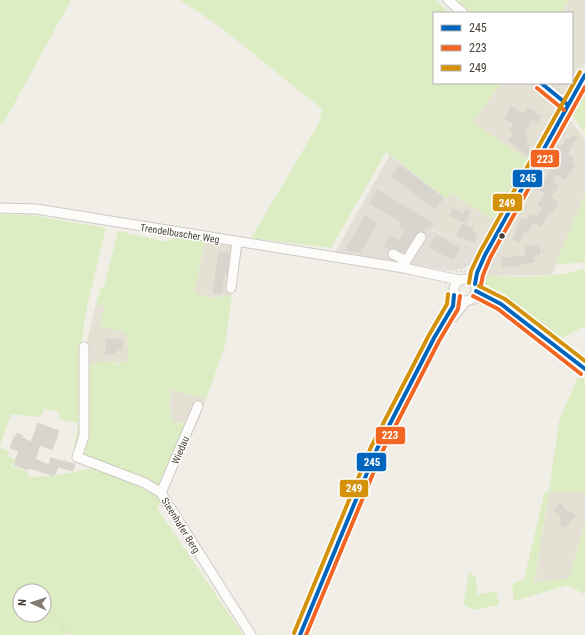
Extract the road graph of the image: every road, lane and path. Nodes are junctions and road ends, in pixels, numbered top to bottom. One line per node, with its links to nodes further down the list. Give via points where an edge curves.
1 (448, 0): 2 (street)
2 (462, 12)
3 (585, 75): 5 (street)
4 (542, 84): 5 (street)
5 (568, 105): 10 (street)
6 (0, 208): 8 (street, Trendelbuscher Weg, via 36,209)
7 (421, 237): 11 (street)
8 (237, 242): 11 (street, Trendelbuscher Weg); 14 (street)
9 (393, 254): 11 (street)
10 (484, 255): 13 (street); 16 (street)
11 (405, 264): 12 (street, Trendelbuscher Weg)
12 (431, 272): 13 (street, Trendelbuscher Weg); 15 (street, Trendelbuscher Weg)
13 (462, 279): 15 (street); 16 (street, Trendelbuscher Weg)
14 (231, 288)
15 (454, 292): 16 (street, Trendelbuscher Weg, via 461,301); 18 (street, via 453,306)
16 (472, 294): 18 (street, via 458,308); 19 (street, via 520,319)
17 (84, 348): 21 (street, Steenhafer Berg, via 84,436 77,457 146,483)
18 (422, 363): 25 (street, via 378,449)
19 (585, 369)
20 (198, 406): 21 (street, Wiedau)
21 (161, 494): 24 (street, Steenhafer Berg)
22 (52, 614): 23 (path)
23 (69, 635)
24 (251, 635)
25 (300, 635)

